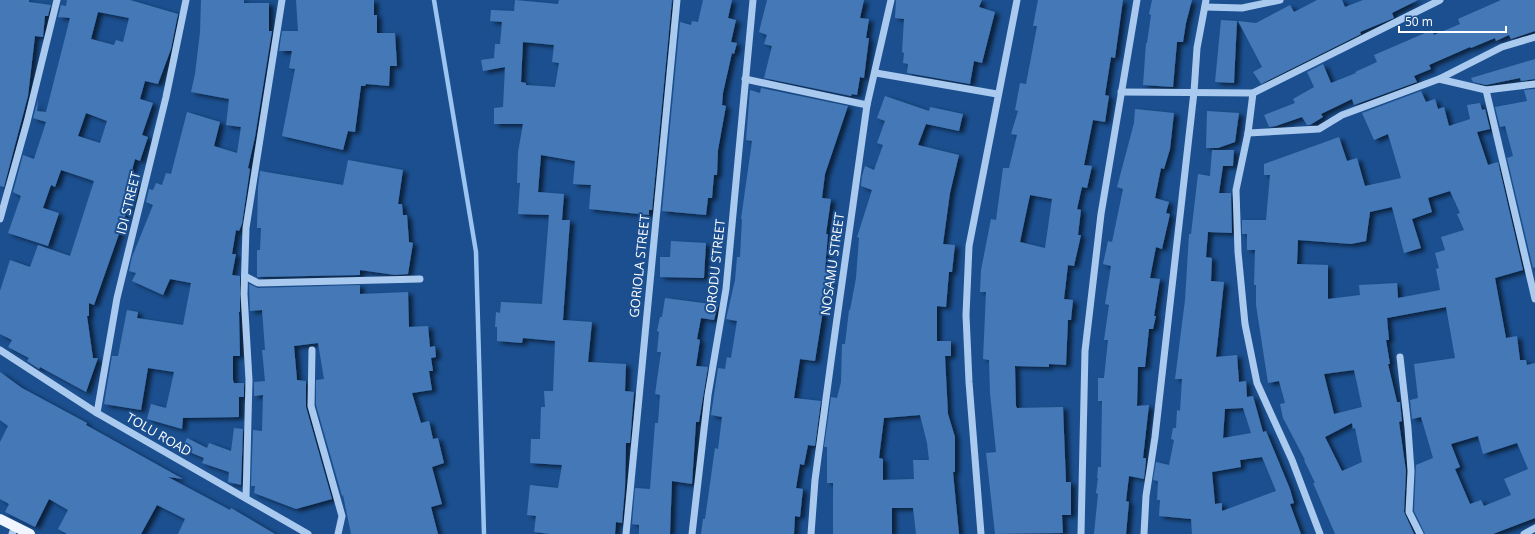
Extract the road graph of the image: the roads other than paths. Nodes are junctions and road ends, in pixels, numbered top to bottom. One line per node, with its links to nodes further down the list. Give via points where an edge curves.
1 (57, 0): 24 (street, via 28,122)
2 (186, 0): 31 (street, IDI STREET, via 166,97 117,298)
3 (282, 0): 25 (street, via 246,228)
4 (677, 0): 39 (street, GORIOLA STREET)
5 (754, 0): 14 (street, ORODU STREET)
6 (891, 0): 13 (street, NOSAMU STREET)
7 (1017, 0): 21 (street)
8 (1137, 0): 18 (street)
9 (1280, 0): 11 (street, via 1242,8)
10 (1440, 0): 20 (street)
11 (1206, 3): 19 (street, via 1197,48)
12 (1535, 37): 15 (street, via 1502,47)
13 (876, 73): 21 (street); 22 (street, NOSAMU STREET)
14 (745, 79): 22 (street); 40 (street, ORODU STREET, via 726,289 708,395)
15 (1439, 79): 17 (street); 23 (street, via 1342,115 1319,129)
16 (1535, 84): 17 (street)
17 (1486, 90): 27 (street)
18 (1121, 92): 19 (street); 43 (street, via 1101,214 1085,351)
19 (1194, 92): 20 (street); 44 (street, via 1146,496)
20 (1253, 93): 23 (street)
21 (997, 94): 42 (street, via 969,246 966,316 968,382)
22 (867, 105): 41 (street, NOSAMU STREET, via 815,480)
23 (1248, 133): 45 (street, via 1236,190 1238,252 1245,324 1257,383 1292,460)
24 (0, 219)
25 (245, 276): 26 (street, via 258,284); 32 (street, via 249,380)
26 (420, 279)
27 (1535, 299)
28 (0, 350): 31 (street, TOLU ROAD)
29 (312, 350): 38 (street, via 311,406 342,516)
30 (1400, 357): 46 (street, via 1411,471 1409,512)
31 (97, 412): 32 (street, TOLU ROAD)
32 (246, 498): 37 (street, TOLU ROAD)
33 (0, 519): 35 (main road)
34 (1535, 528): 47 (street)
35 (14, 530): 36 (main road)
36 (30, 534)
37 (308, 534)
38 (338, 534)
39 (626, 534)
40 (692, 534)
41 (811, 534)
42 (981, 534)
43 (1081, 534)
44 (1144, 534)
45 (1320, 534)
46 (1420, 534)
47 (1524, 534)

